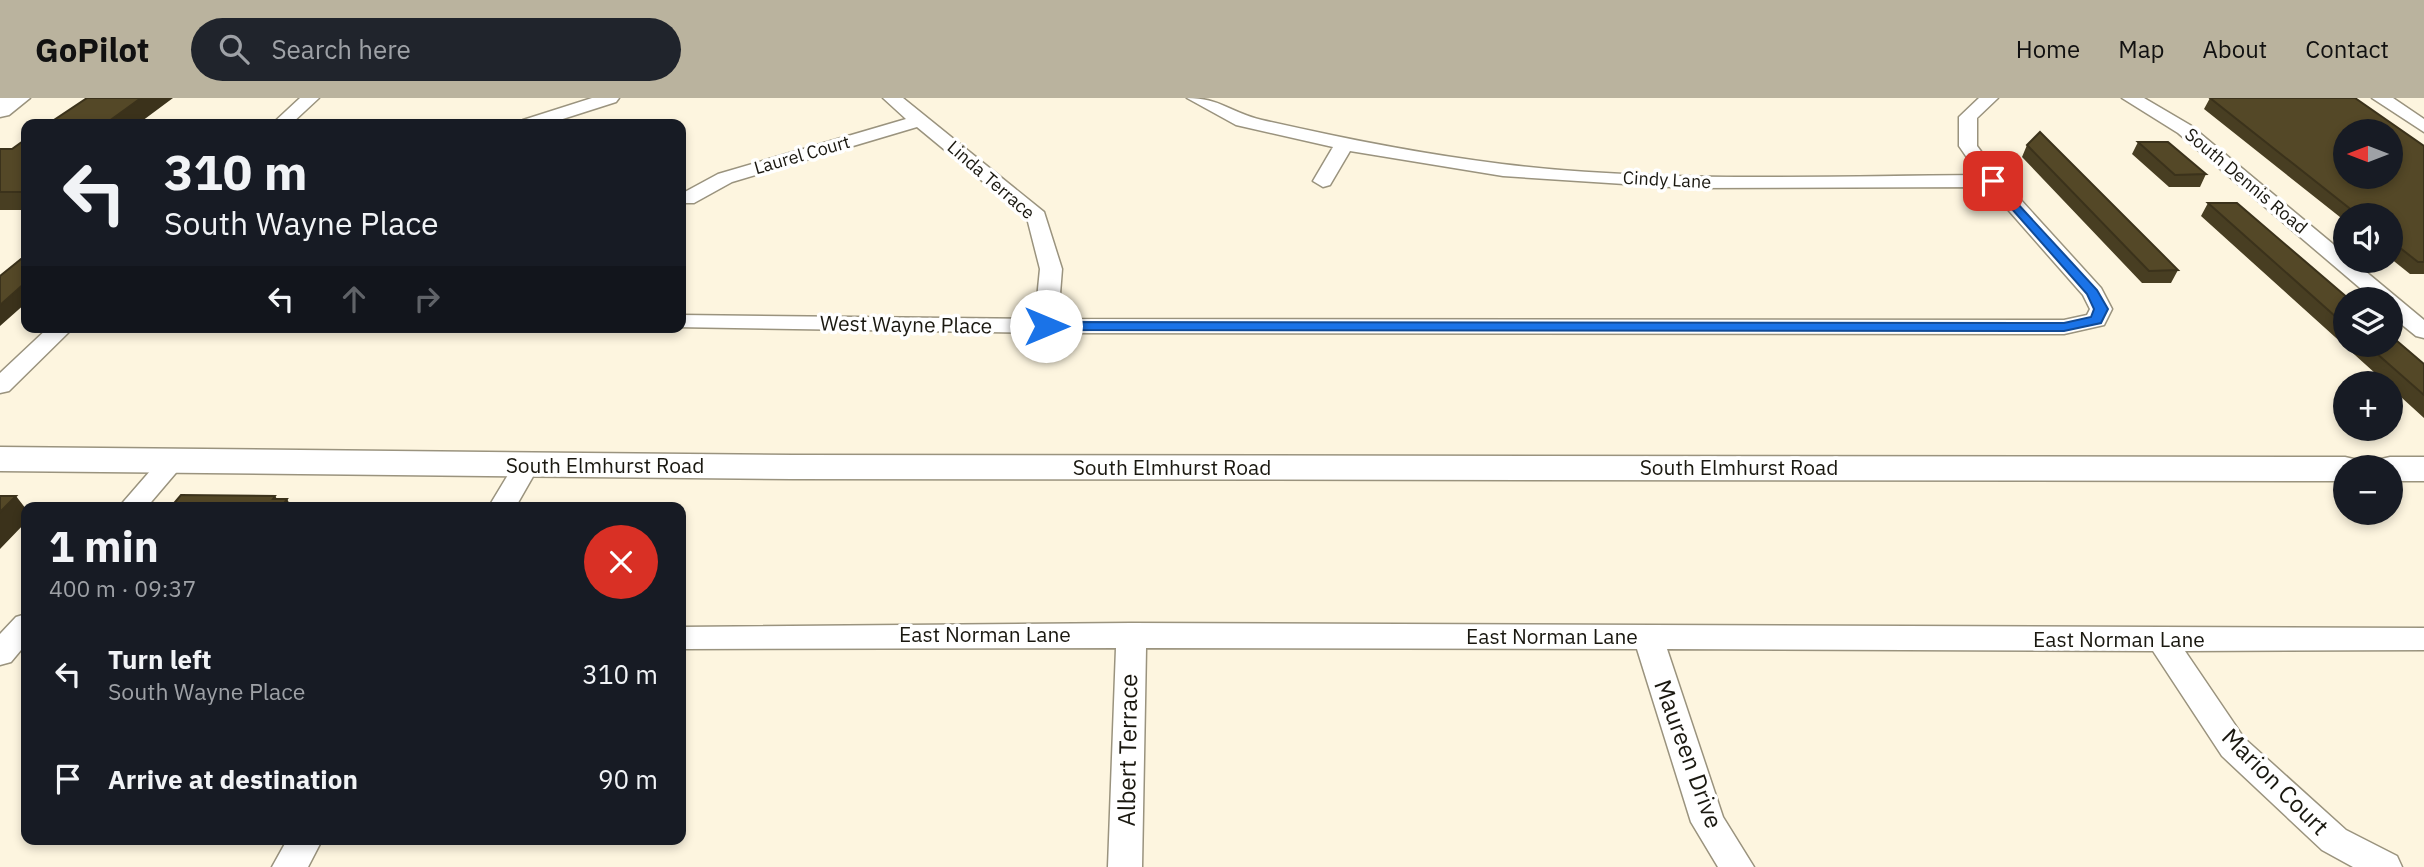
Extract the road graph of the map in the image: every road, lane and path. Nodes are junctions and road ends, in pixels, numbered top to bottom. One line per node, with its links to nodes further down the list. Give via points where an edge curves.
1 (17, 98): 9 (main road)
2 (310, 98): 10 (street)
3 (610, 98): 11 (street)
4 (892, 98): 12 (street, Linda Terrace)
5 (1196, 98): 14 (street, Cindy Lane, via 1242,121)
6 (1989, 98): 16 (street, via 1968,117 1968,146)
7 (2131, 98): 18 (street, South Dennis Road, via 2184,129)
8 (2381, 98): 13 (street)
9 (0, 109)
10 (287, 119)
11 (545, 119)
12 (921, 120): 17 (street, Laurel Court, via 725,178); 21 (street, Linda Terrace, via 1037,216 1051,269)
13 (2424, 127)
14 (1344, 144): 15 (street); 16 (street, Cindy Lane, via 1503,170 1686,182)
15 (1323, 181)
16 (1993, 181): 21 (street, West Wayne Place, via 2092,293 2101,309 2096,320 2064,327)
17 (687, 199)
18 (2371, 287)
19 (2403, 314): 22 (street, South Dennis Road)
20 (686, 322): 21 (street, West Wayne Place)
21 (1046, 326)
22 (2424, 331)
23 (57, 333): 24 (street)
24 (0, 386)
25 (0, 459): 26 (main road, South Elmhurst Road)
26 (173, 461): 27 (main road, South Elmhurst Road); 31 (street)
27 (526, 466): 28 (main road, South Elmhurst Road); 32 (street)
28 (2333, 469)
29 (2403, 469): 30 (main road)
30 (2424, 469)
31 (136, 502)
32 (505, 502)
33 (21, 631): 39 (street)
34 (1131, 634): 35 (street, East Norman Lane); 36 (street, East Norman Lane); 42 (street, Albert Terrace)
35 (686, 638)
36 (1647, 638): 38 (street, East Norman Lane); 43 (street, Maureen Drive, via 1709,822)
37 (2424, 639): 38 (street, East Norman Lane)
38 (2162, 640): 44 (street, Marion Court, via 2233,747 2334,840)
39 (0, 654)
40 (302, 845): 41 (street)
41 (289, 867)
42 (1125, 867)
43 (1737, 867)
44 (2385, 867)

